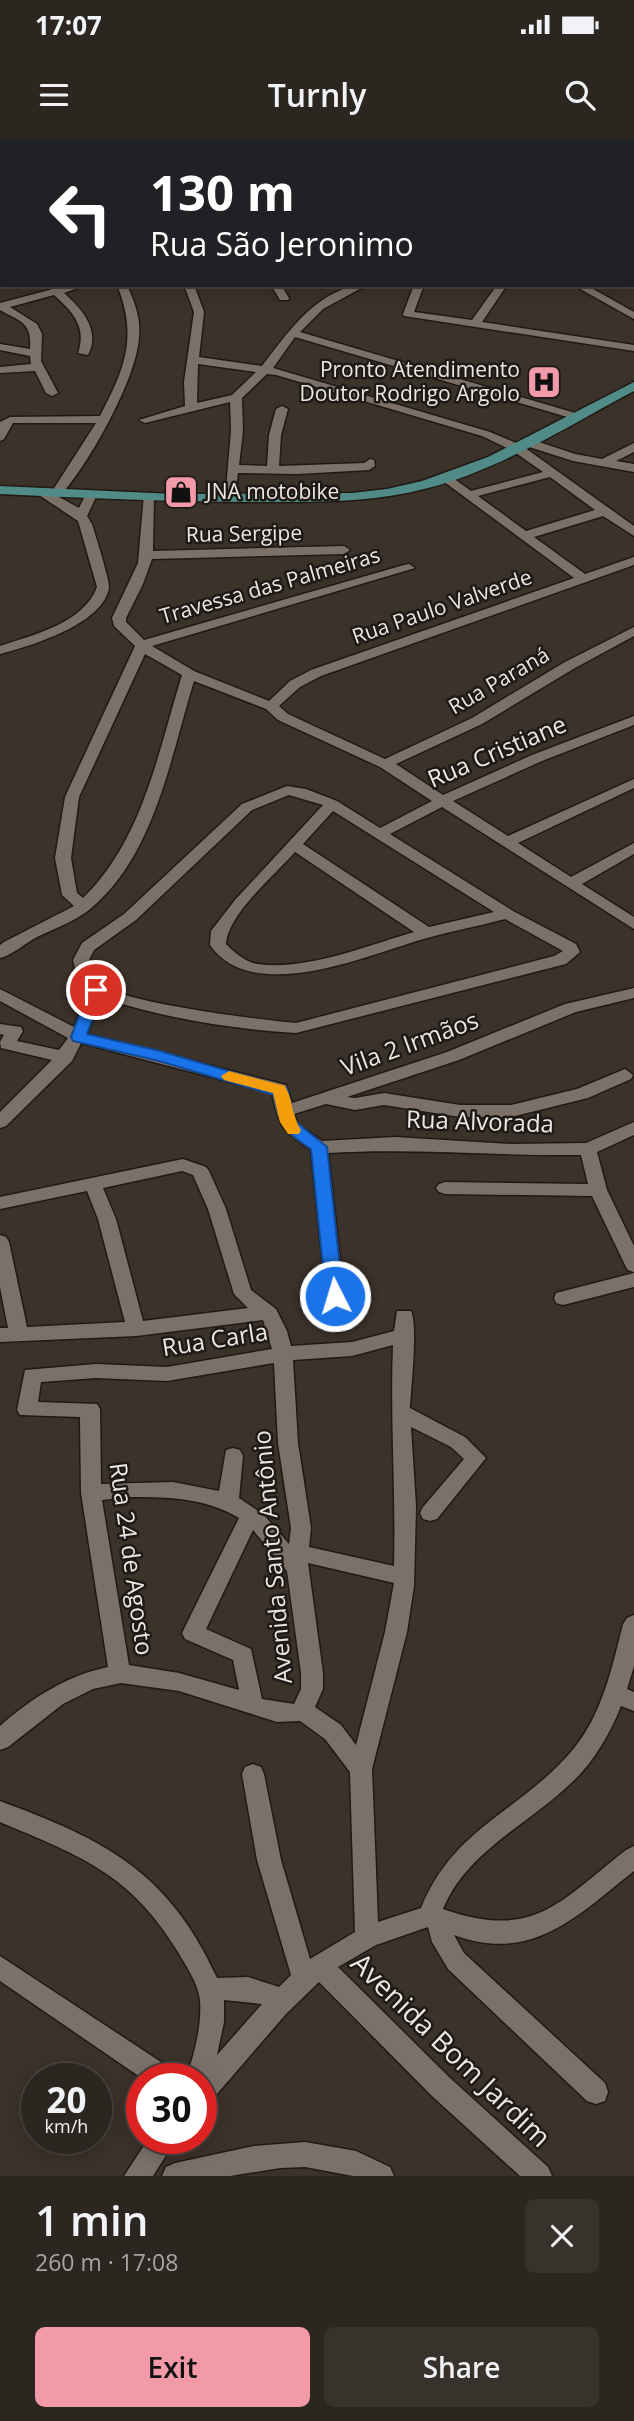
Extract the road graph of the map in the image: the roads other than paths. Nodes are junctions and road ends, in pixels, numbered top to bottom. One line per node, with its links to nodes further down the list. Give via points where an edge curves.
1 (27, 287): 11 (street)
2 (74, 287): 10 (street)
3 (123, 287): 31 (street, via 132,304 132,358)
4 (191, 287): 21 (street, via 198,304)
5 (277, 287): 12 (street)
6 (358, 287): 16 (street, via 318,307)
7 (418, 287): 15 (street, via 408,314)
8 (501, 287): 15 (street)
9 (582, 287): 14 (street)
10 (57, 292): 11 (street); 20 (street, via 82,318 88,342)
11 (35, 297): 13 (street)
12 (284, 298)
13 (0, 306): 19 (street, via 32,324 37,334)
14 (634, 316)
15 (474, 325): 18 (street)
16 (293, 333): 23 (street); 30 (street)
17 (0, 347): 19 (street)
18 (634, 348)
19 (34, 353): 22 (street)
20 (84, 353)
21 (194, 359): 23 (street); 28 (street)
22 (39, 367): 24 (street); 26 (street)
23 (266, 369): 27 (street); 34 (street)
24 (0, 370)
25 (634, 386): 30 (main road)
26 (52, 393)
27 (236, 397): 28 (street); 38 (street)
28 (191, 406): 32 (street)
29 (282, 409): 40 (street)
30 (578, 417): 34 (main road)
31 (104, 419): 33 (street, via 12,420 6,422); 44 (street)
32 (145, 420)
33 (0, 437)
34 (522, 445): 36 (street); 41 (street); 42 (main road, via 498,463)
35 (634, 447): 36 (street)
36 (605, 462): 39 (street)
37 (370, 463): 40 (street, via 322,470)
38 (233, 468): 40 (street); 48 (street)
39 (634, 468)
40 (273, 469)
41 (553, 473): 46 (street); 50 (street)
42 (445, 478): 46 (street); 48 (main road, via 370,496)
43 (0, 490): 44 (main road)
44 (49, 494): 45 (main road); 51 (street)
45 (92, 495): 47 (main road); 51 (street)
46 (469, 495): 53 (street)
47 (148, 497): 48 (main road); 55 (street)
48 (229, 497)
49 (634, 511): 50 (street)
50 (610, 514): 52 (street); 53 (street)
51 (81, 517): 61 (street, via 104,584 101,594 70,622)
52 (634, 532)
53 (524, 536): 58 (street)
54 (344, 550): 55 (street, Rua Sergipe)
55 (145, 555): 60 (street, via 136,586 118,617 123,628)
56 (634, 561): 58 (street, Rua Paulo Valverde)
57 (409, 568): 60 (street, Travessa das Palmeiras)
58 (584, 579): 63 (street, Rua Paulo Valverde, via 316,673 295,684)
59 (634, 631): 65 (street, Rua Paraná, via 477,721)
60 (143, 645): 62 (street); 74 (street, via 72,797 63,858 70,895)
61 (0, 650)
62 (188, 674): 63 (street); 74 (street, via 140,829 104,887)
63 (271, 706): 65 (street, via 283,717)
64 (634, 720): 67 (street, Rua Cristiane)
65 (384, 764): 67 (street)
66 (634, 783): 70 (street)
67 (442, 799): 69 (street, Rua Cristiane); 70 (street)
68 (332, 804): 69 (street); 71 (street); 79 (street, via 287,790 247,807 130,917 82,953 81,971)
69 (381, 833): 75 (street)
70 (507, 842): 73 (street)
71 (293, 844): 77 (street); 77 (street, via 219,931 218,945 225,955 261,969 286,969)
72 (634, 848): 73 (street)
73 (572, 883): 76 (street)
74 (84, 906): 78 (street)
75 (507, 914): 77 (street); 79 (street, via 570,948 571,954 296,1028 253,1025 129,1001)
76 (634, 924)
77 (427, 933)
78 (0, 953)
79 (96, 990): 83 (street)
80 (634, 993): 86 (street, Vila 2 Irmãos, via 550,1016)
81 (2, 995): 83 (street)
82 (4, 1036): 84 (street)
83 (79, 1037): 84 (street); 87 (street, via 278,1089)
84 (66, 1056): 88 (street)
85 (625, 1075): 86 (street, via 582,1094 511,1111 460,1111 384,1099 355,1104)
86 (330, 1099): 87 (street, Vila 2 Irmãos)
87 (286, 1111): 90 (street, via 292,1129)
88 (0, 1122)
89 (634, 1128): 91 (street, Rua Alvorada)
90 (319, 1147): 91 (street, Rua Alvorada, via 396,1143); 99 (street)
91 (587, 1149): 94 (street)
92 (90, 1185): 95 (street); 101 (street, via 183,1165 200,1171 217,1209 243,1294); 102 (street, via 107,1219)
93 (445, 1188): 94 (street)
94 (598, 1190): 97 (street)
95 (0, 1203)
96 (0, 1242): 103 (street)
97 (634, 1265)
98 (634, 1280): 100 (street)
99 (335, 1296)
100 (563, 1298)
101 (267, 1312): 102 (street); 104 (street, Avenida Santo Antônio, via 278,1331)
102 (136, 1329): 103 (street)
103 (9, 1335)
104 (283, 1354): 105 (street, Rua Carla, via 166,1374 96,1371 32,1375 27,1410); 106 (street, Rua Carla, via 352,1349 404,1325); 112 (street, Avenida Santo Antônio, via 288,1443 301,1528)
105 (90, 1409): 108 (street, Rua 24 de Agosto)
106 (400, 1412): 110 (street, via 458,1442 475,1458); 113 (street)
107 (233, 1456): 109 (street)
108 (91, 1493): 109 (street, via 156,1488); 115 (street, Rua 24 de Agosto)
109 (228, 1504): 111 (street)
110 (430, 1513)
111 (250, 1516): 112 (street); 117 (street, via 193,1633 243,1655)
112 (298, 1561): 113 (street); 118 (street, Avenida Santo Antônio, via 312,1673 312,1689)
113 (404, 1577): 120 (street, via 396,1632)
114 (634, 1624): 116 (street)
115 (120, 1674): 117 (street, via 173,1681); 119 (street, via 56,1698)
116 (624, 1698): 124 (street, via 605,1718 582,1757 561,1778 461,1858 435,1896)
117 (252, 1705): 118 (street, via 284,1714)
118 (303, 1710): 120 (street, Avenida Santo Antônio, via 333,1732)
119 (0, 1740)
120 (362, 1769): 125 (street)
121 (254, 1774): 127 (street, via 269,1860)
122 (6, 1819): 128 (street, via 68,1839 137,1881 183,1938)
123 (634, 1857): 124 (street, via 574,1907 552,1922 528,1930 482,1932)
124 (434, 1917): 125 (street); 133 (street, via 456,1962)
125 (367, 1938): 127 (street)
126 (0, 1967): 130 (street)
127 (313, 1974): 129 (street); 138 (street, Avenida Bom Jardim)
128 (211, 1990): 129 (street, via 249,1987); 131 (street)
129 (283, 2000): 132 (street)
130 (141, 2063)
131 (202, 2063)
132 (217, 2074)
133 (596, 2092)
134 (153, 2154): 135 (street)
135 (137, 2176)
136 (175, 2176): 137 (street, via 292,2154 326,2154 361,2164)
137 (381, 2176)
138 (539, 2176)

